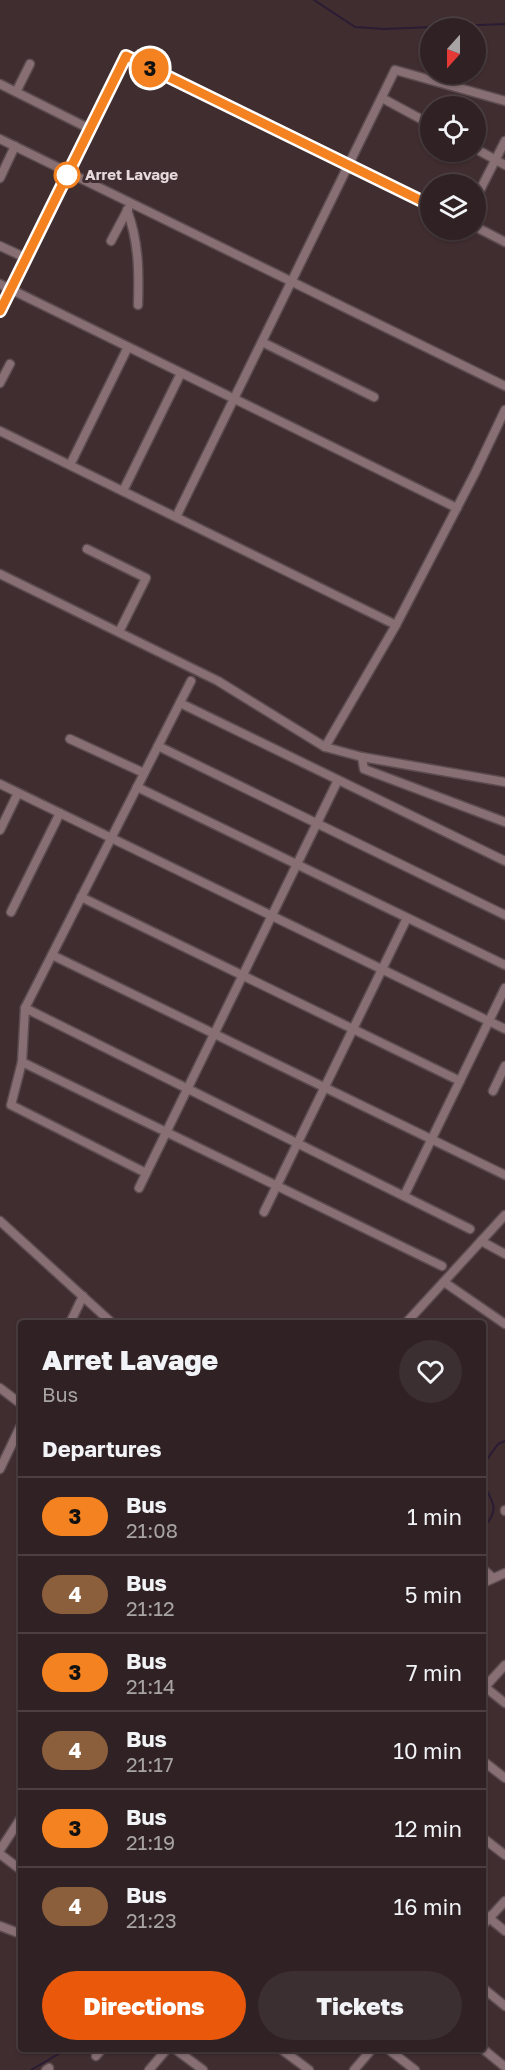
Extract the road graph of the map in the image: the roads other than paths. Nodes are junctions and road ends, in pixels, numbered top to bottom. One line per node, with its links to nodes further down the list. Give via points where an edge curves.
1 (30, 64): 3 (street)
2 (0, 84): 3 (street)
3 (16, 92): 7 (street)
4 (382, 98): 5 (street, via 395,70); 6 (street); 13 (street)
5 (505, 101)
6 (420, 119)
7 (90, 129): 13 (street, via 126,56); 15 (street)
8 (0, 139): 10 (street)
9 (505, 141): 12 (street)
10 (15, 146): 15 (street); 17 (street)
11 (486, 154): 12 (street)
12 (495, 159): 14 (street); 16 (street)
13 (349, 165): 18 (street); 25 (street)
14 (505, 165)
15 (68, 172): 19 (street); 24 (street)
16 (486, 177)
17 (0, 178)
18 (420, 200)
19 (129, 207): 21 (street); 25 (street); 28 (street, via 140,264)
20 (486, 232): 22 (street)
21 (111, 241)
22 (505, 242)
23 (0, 246): 24 (street)
24 (26, 258): 27 (street)
25 (291, 282): 30 (street); 35 (street)
26 (0, 284): 27 (street)
27 (11, 289): 29 (street); 31 (street)
28 (138, 305)
29 (0, 311)
30 (262, 342): 36 (street); 37 (street)
31 (128, 347): 33 (street); 40 (street)
32 (9, 364): 34 (street)
33 (181, 373): 37 (street); 41 (street)
34 (0, 383)
35 (505, 386)
36 (374, 397)
37 (234, 399): 42 (street); 43 (street)
38 (505, 410): 42 (street)
39 (0, 431): 40 (street)
40 (70, 465): 41 (street)
41 (123, 491): 43 (street)
42 (457, 508): 46 (street)
43 (176, 517): 46 (street)
44 (87, 549): 47 (street, via 146,578)
45 (0, 574): 47 (street)
46 (396, 625): 52 (street)
47 (119, 632): 52 (street, via 218,681)
48 (191, 681): 49 (street)
49 (180, 703): 51 (street); 55 (street)
50 (70, 739): 54 (street)
51 (158, 746): 54 (street); 62 (street)
52 (325, 747): 53 (street)
53 (362, 757): 56 (street); 61 (street, via 364,770)
54 (144, 773): 58 (street)
55 (338, 780): 62 (street); 65 (street)
56 (505, 782)
57 (0, 784): 59 (street)
58 (137, 787): 64 (street); 66 (street)
59 (18, 793): 60 (street); 63 (street)
60 (60, 813): 64 (street); 68 (street)
61 (505, 822)
62 (316, 824): 66 (street); 69 (street)
63 (0, 830)
64 (111, 838): 67 (street); 70 (street)
65 (505, 861)
66 (297, 864): 70 (street); 71 (street)
67 (81, 897): 72 (street); 75 (street)
68 (11, 912)
69 (505, 915)
70 (272, 916): 74 (street); 75 (street)
71 (407, 918): 73 (street); 74 (street)
72 (52, 955): 77 (street); 81 (street)
73 (505, 965)
74 (382, 969): 78 (street); 79 (street)
75 (243, 975): 79 (street); 81 (street)
76 (505, 988): 78 (street)
77 (25, 1008): 82 (street); 86 (street)
78 (489, 1021): 80 (street); 84 (street)
79 (353, 1029): 84 (street); 85 (street)
80 (505, 1029)
81 (214, 1034): 85 (street); 86 (street)
82 (22, 1062): 88 (street); 91 (street, via 11,1105)
83 (505, 1066): 87 (street)
84 (460, 1081): 89 (street)
85 (325, 1088): 89 (street); 90 (street)
86 (187, 1089): 88 (street); 90 (street)
87 (493, 1091)
88 (166, 1132): 91 (street); 93 (street)
89 (431, 1140): 92 (street); 95 (street)
90 (298, 1143): 93 (street); 95 (street)
91 (146, 1173): 94 (street)
92 (505, 1175)
93 (277, 1186): 96 (street); 102 (street)
94 (139, 1188)
95 (404, 1196): 99 (street)
96 (264, 1212)
97 (505, 1215): 100 (street)
98 (0, 1221): 104 (street)
99 (470, 1229)
100 (481, 1241): 101 (street); 103 (street)
101 (505, 1254)
102 (442, 1266)
103 (444, 1282): 107 (street); 108 (street)
104 (83, 1296): 105 (street); 106 (street)
105 (71, 1320)
106 (109, 1320)
107 (409, 1320)
108 (505, 1324)
109 (0, 1388): 110 (street)
110 (18, 1402)
111 (18, 1431): 112 (street)
112 (0, 1469)
113 (486, 1572): 115 (street)
114 (505, 1573): 115 (street)
115 (493, 1578): 116 (street)
116 (486, 1582)
117 (505, 1665): 118 (street)
118 (486, 1686)
119 (486, 1689): 120 (street)
120 (505, 1703)
121 (486, 1763): 122 (street)
122 (505, 1778)
123 (18, 1823): 125 (street)
124 (486, 1840): 126 (street)
125 (0, 1852): 127 (street)
126 (505, 1855)
127 (18, 1867)
128 (505, 1901): 129 (street)
129 (486, 1918)
130 (486, 1920): 132 (street)
131 (0, 1926): 133 (street)
132 (505, 1931)
133 (18, 1933)
134 (486, 1991): 135 (street)
135 (505, 2006)
136 (486, 2051): 142 (street)
137 (164, 2052): 143 (street)
138 (179, 2052): 144 (street)
139 (284, 2052): 145 (street)
140 (369, 2052): 146 (street)
141 (392, 2052): 147 (street)
142 (505, 2067)
143 (149, 2070)
144 (203, 2070)
145 (309, 2070)
146 (354, 2070)
147 (415, 2070)

